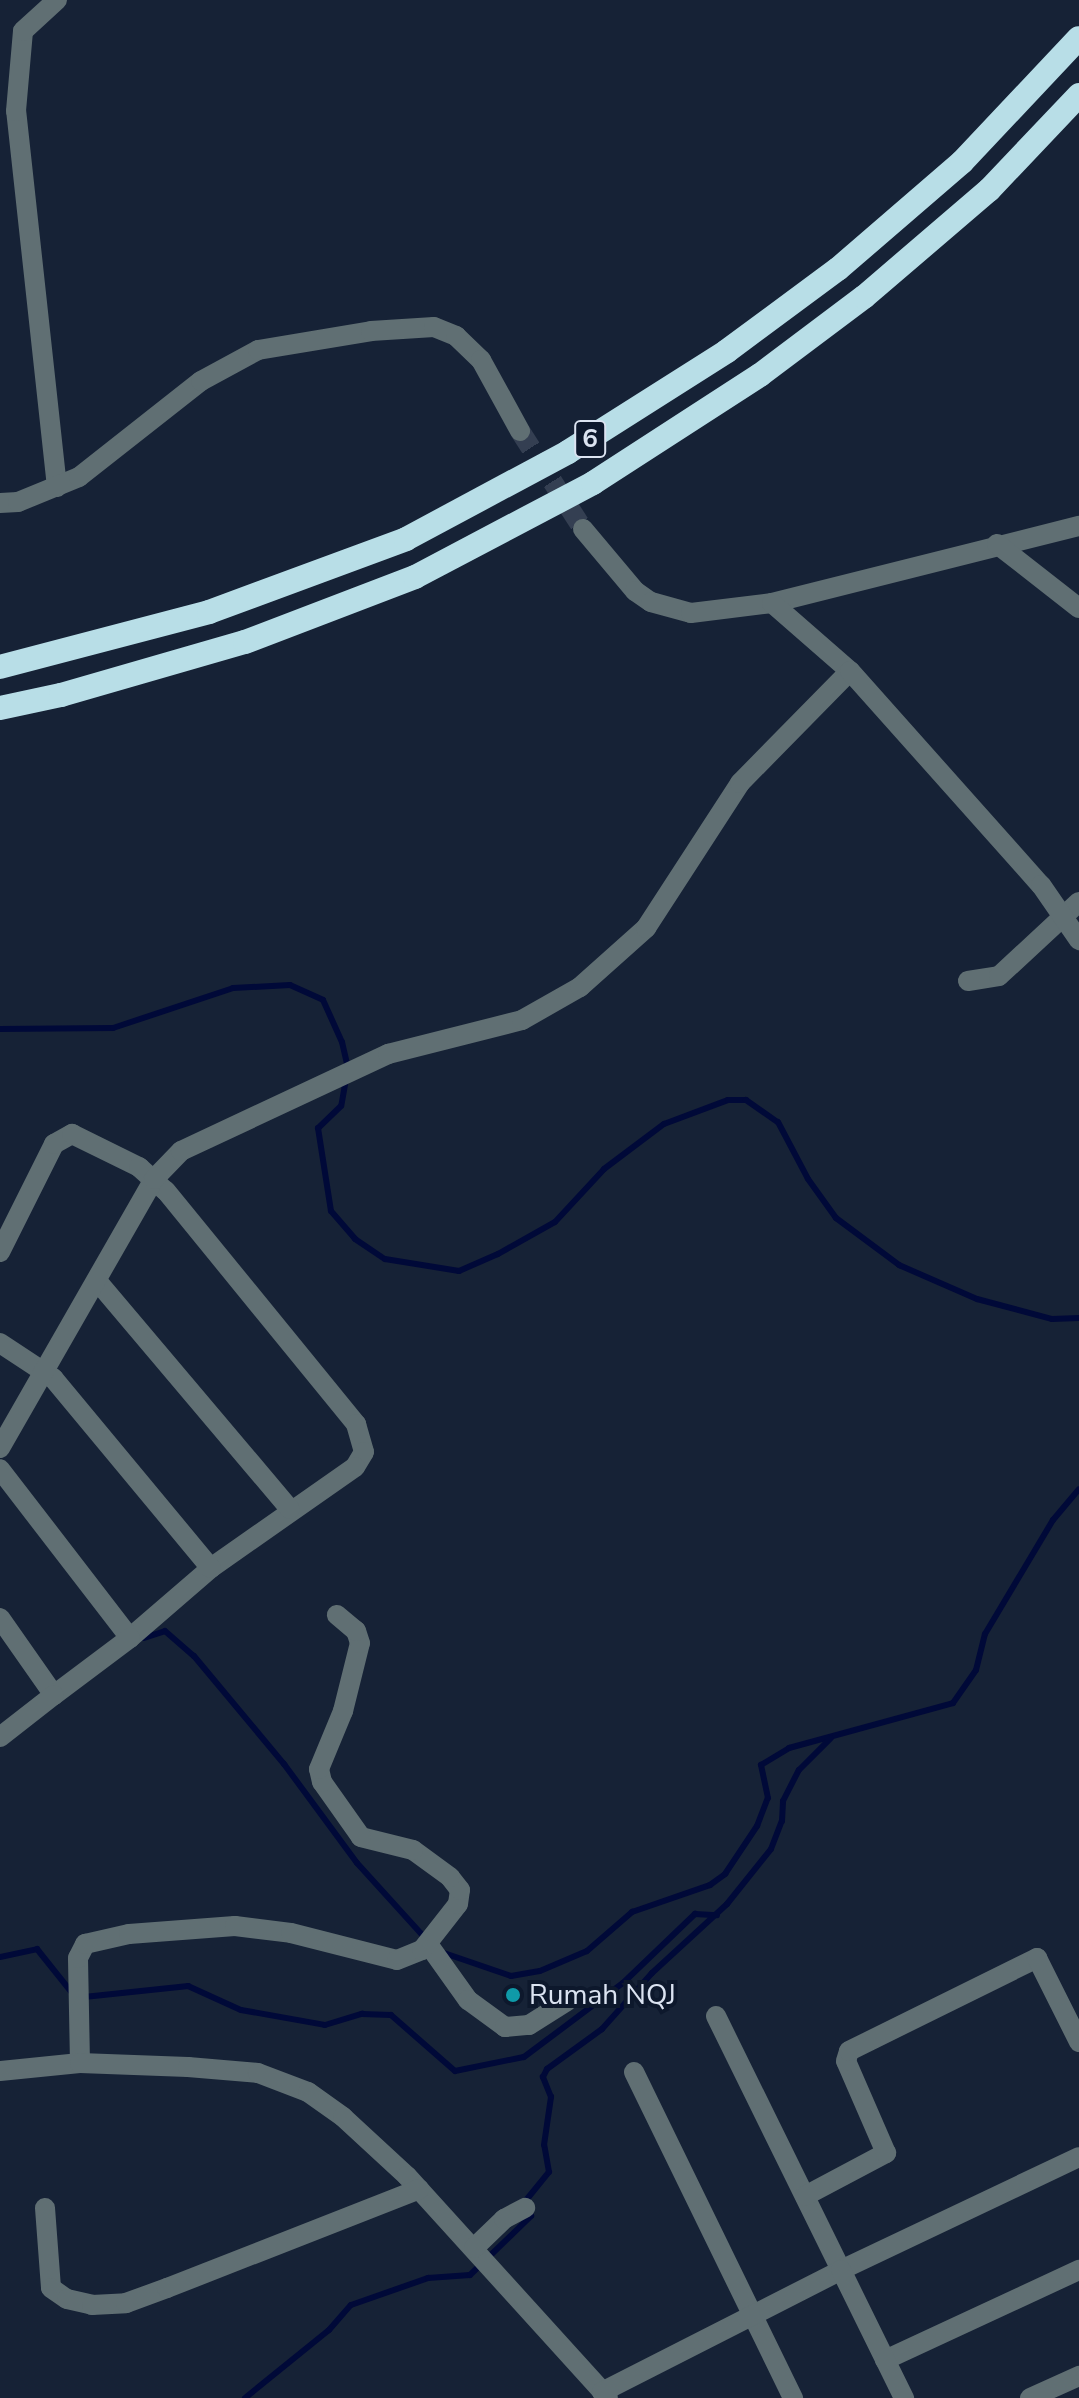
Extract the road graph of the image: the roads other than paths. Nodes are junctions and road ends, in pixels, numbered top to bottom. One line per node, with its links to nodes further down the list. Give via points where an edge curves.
1 (57, 0): 5 (street, via 23,31 16,111)
2 (1079, 38): 12 (highway, 6, via 962,162 838,269 727,351 568,452 406,539 209,612)
3 (1079, 95): 14 (highway, 6, via 989,190 864,297 760,375 593,483 387,588 245,642)
4 (520, 431): 5 (street, via 481,360 456,336 434,327 371,331 258,350 201,381 94,467)
5 (57, 487): 6 (street)
6 (0, 503)
7 (1079, 526): 9 (street)
8 (583, 529): 10 (street, via 651,602 691,613)
9 (997, 544): 10 (street); 11 (street)
10 (772, 603): 13 (street)
11 (1079, 608)
12 (0, 667)
13 (850, 671): 15 (street, via 892,712 927,762); 18 (street, via 740,783 662,905 601,972 522,1020 425,1042 197,1141)
14 (0, 708)
15 (1072, 908): 16 (street); 17 (street, via 999,976)
16 (1079, 940)
17 (968, 981)
18 (154, 1179): 19 (street, via 72,1134 54,1144); 20 (street); 25 (street, via 356,1424 364,1452 355,1467)
19 (0, 1252)
20 (98, 1282): 22 (street); 25 (street)
21 (0, 1343): 22 (street)
22 (44, 1369): 23 (street); 26 (street)
23 (0, 1448)
24 (0, 1469): 29 (street)
25 (290, 1509): 26 (street)
26 (211, 1568): 29 (street)
27 (337, 1615): 32 (street, via 356,1631 360,1643 320,1776 361,1837 413,1850 456,1883 461,1896)
28 (0, 1618): 30 (street)
29 (130, 1638): 30 (street)
30 (54, 1695): 31 (street)
31 (0, 1737)
32 (430, 1941): 33 (street, via 468,2000 505,2027 529,2025); 36 (street, via 415,1955 388,1960 291,1933 235,1926 129,1934 79,1949)
33 (567, 2001)
34 (716, 2016): 41 (street)
35 (1079, 2042): 41 (street, via 1037,1958 849,2051 846,2061 886,2153)
36 (80, 2063): 37 (street); 40 (street, via 188,2067 282,2078 343,2117)
37 (0, 2071)
38 (634, 2072): 47 (street)
39 (1079, 2157): 45 (street)
40 (419, 2189): 42 (street, via 126,2303 92,2305 67,2299 51,2288); 44 (street)
41 (805, 2196): 45 (street)
42 (45, 2208)
43 (525, 2208): 44 (street, via 504,2219)
44 (482, 2257): 50 (street)
45 (841, 2270): 47 (street); 48 (street)
46 (1079, 2270): 48 (street)
47 (751, 2313): 50 (street); 51 (street)
48 (885, 2360): 52 (street)
49 (1079, 2376): 53 (street)
50 (605, 2395)
51 (793, 2398)
52 (904, 2398)
53 (1030, 2398)

